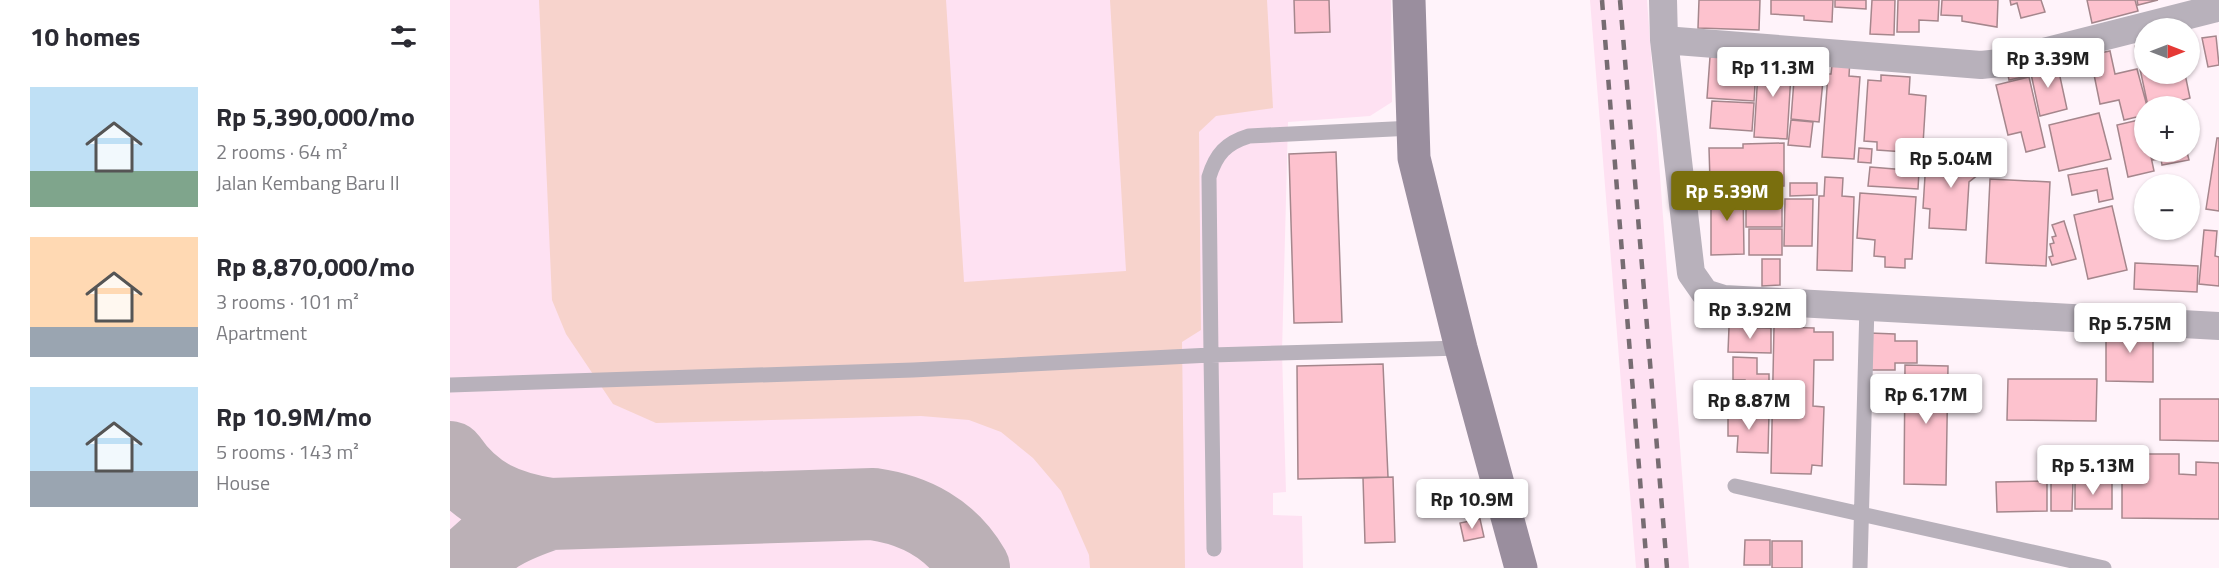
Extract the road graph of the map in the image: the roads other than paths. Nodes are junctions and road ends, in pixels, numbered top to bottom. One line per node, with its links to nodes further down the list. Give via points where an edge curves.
1 (1409, 0): 5 (street)
2 (1663, 0): 4 (street)
3 (2215, 12): 4 (street, via 1981,65)
4 (1664, 40): 6 (street, via 1691,273 1705,293 1724,299)
5 (1413, 128): 8 (street, via 1414,158); 9 (lane, via 1249,136 1233,140 1221,150 1209,177)
6 (1867, 305): 7 (street); 12 (lane)
7 (2219, 326)
8 (1461, 348): 9 (lane); 14 (street)
9 (1211, 355): 10 (lane, via 913,370); 13 (lane)
10 (450, 385)
11 (1735, 486): 12 (lane)
12 (1859, 512): 15 (lane); 16 (lane)
13 (1214, 549)
14 (1521, 568)
15 (1860, 568)
16 (2104, 568)

